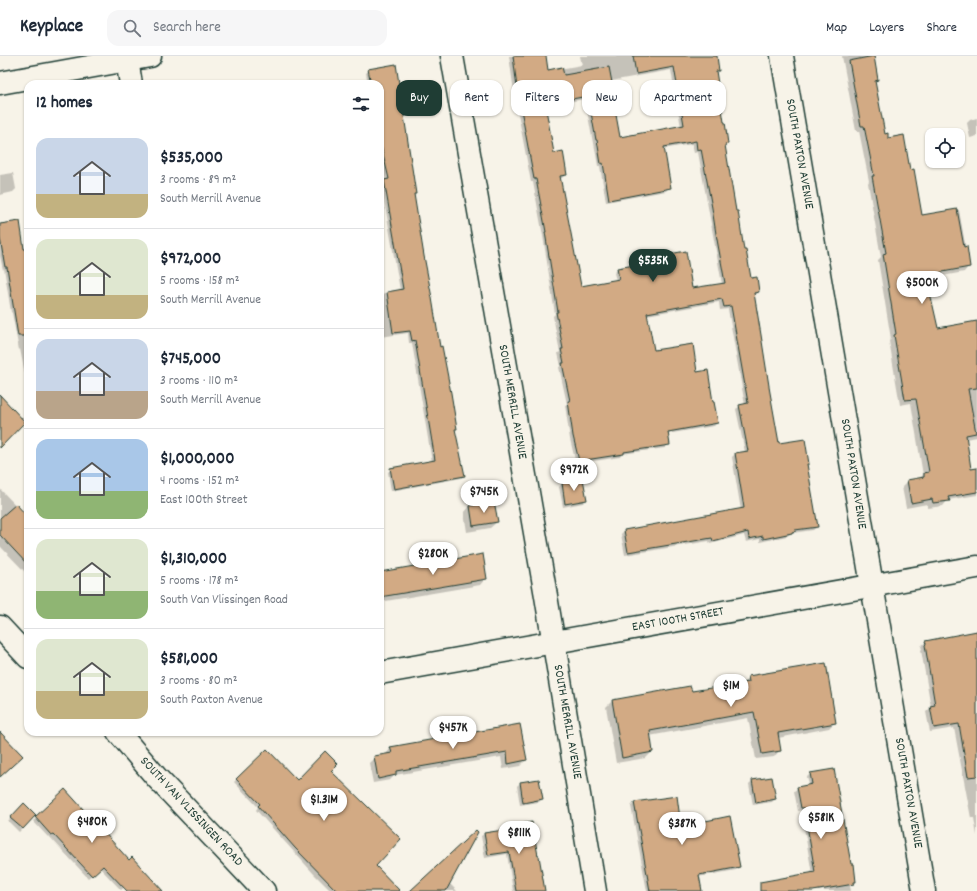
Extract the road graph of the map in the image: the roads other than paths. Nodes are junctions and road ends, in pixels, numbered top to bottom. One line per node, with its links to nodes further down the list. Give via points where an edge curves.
1 (150, 56): 4 (street)
2 (452, 56): 10 (street, SOUTH MERRILL AVENUE)
3 (782, 56): 8 (street, SOUTH PAXTON AVENUE)
4 (127, 60): 5 (street); 6 (street)
5 (130, 80)
6 (0, 83)
7 (977, 567): 8 (street, EAST 100TH STREET)
8 (872, 586): 10 (street, EAST 100TH STREET); 16 (street, SOUTH PAXTON AVENUE)
9 (0, 627): 11 (street)
10 (554, 642): 12 (street, EAST 100TH STREET); 15 (street, SOUTH MERRILL AVENUE)
11 (24, 653)
12 (384, 672)
13 (121, 736): 14 (street, SOUTH VAN VLISSINGEN ROAD, via 157,778)
14 (264, 891)
15 (595, 891)
16 (924, 891)

